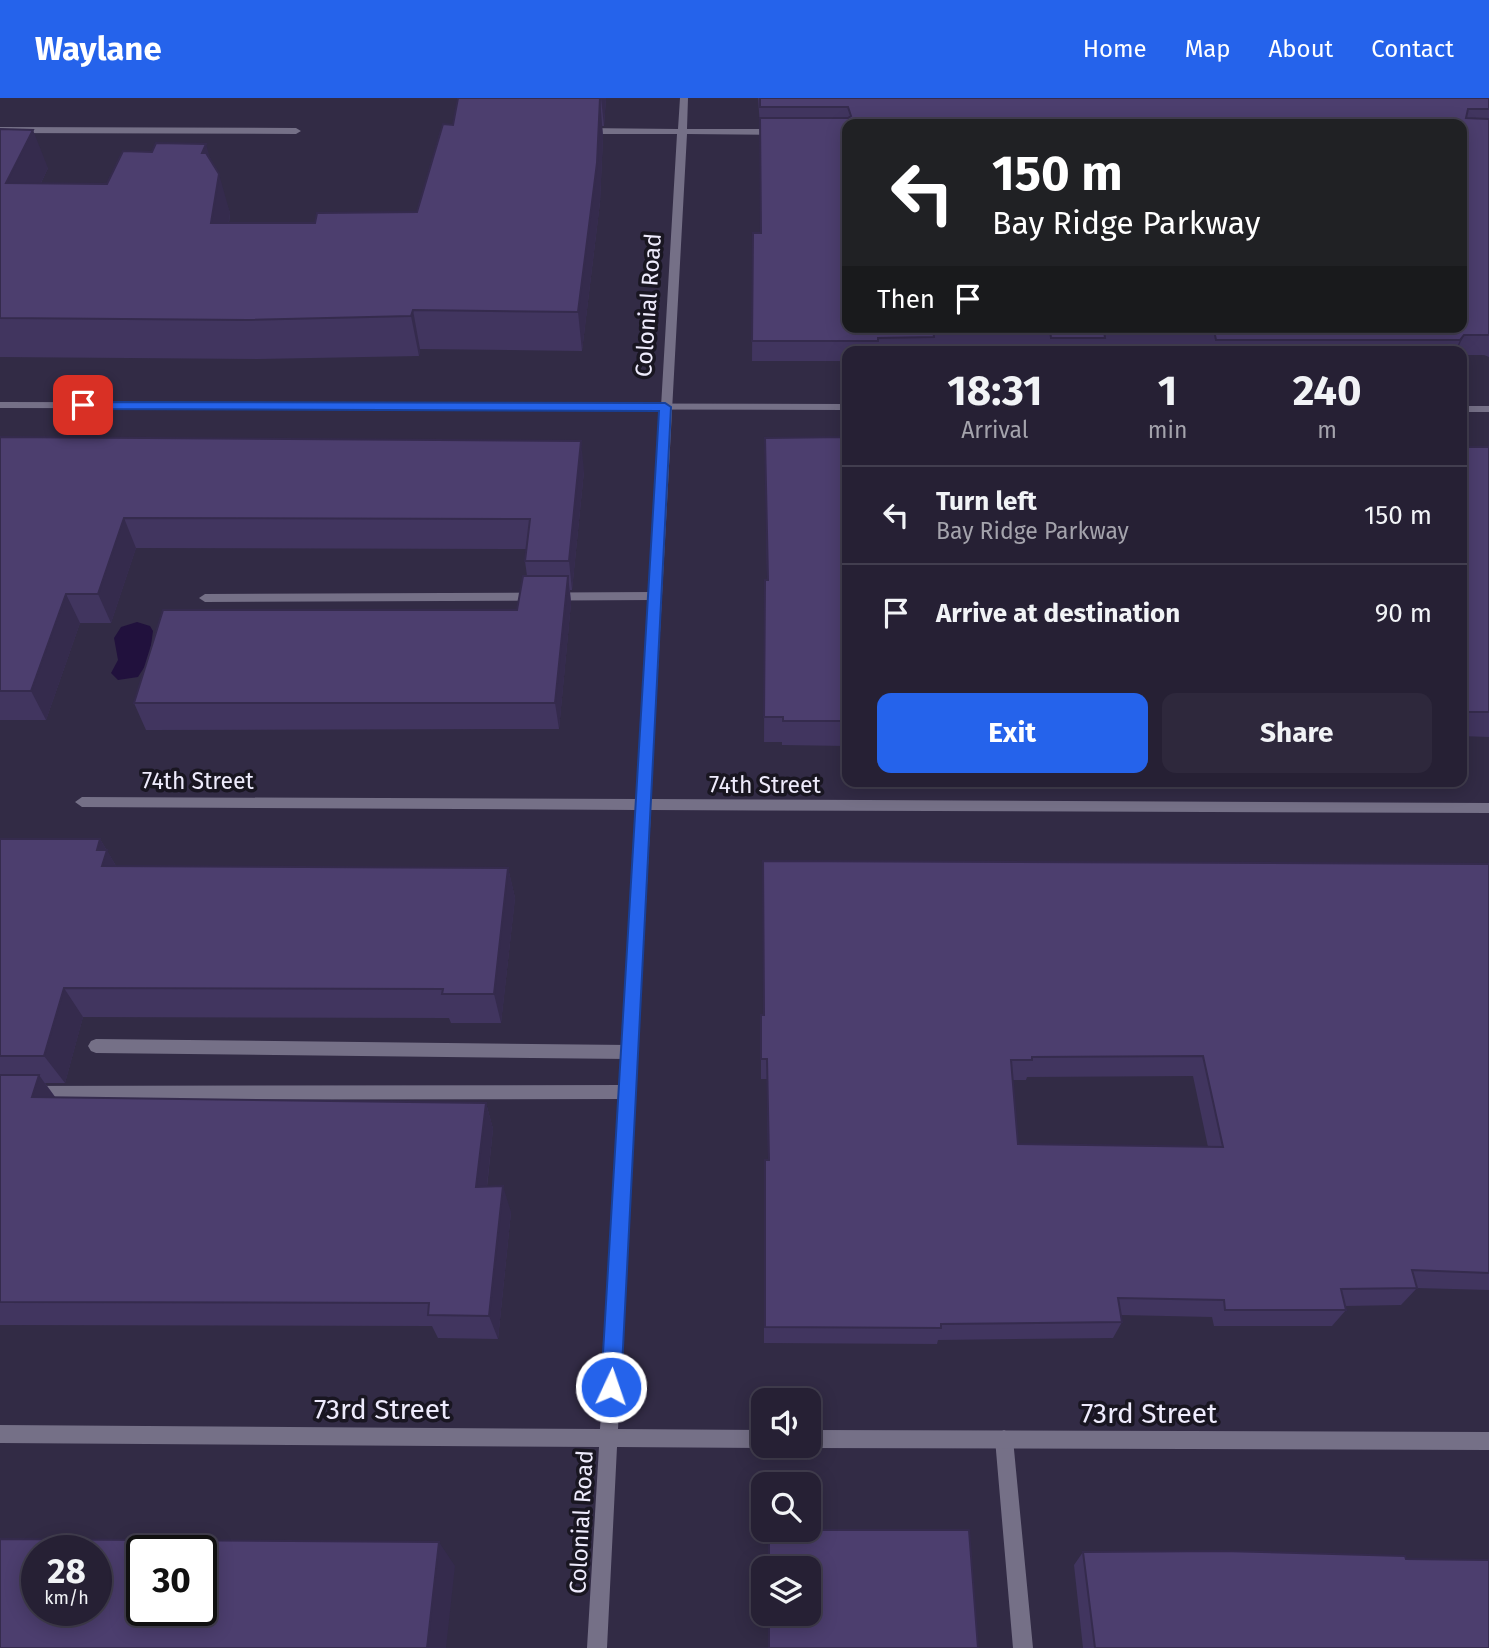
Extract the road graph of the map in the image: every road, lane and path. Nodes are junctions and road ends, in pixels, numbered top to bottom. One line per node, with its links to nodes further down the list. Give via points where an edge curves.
1 (684, 98): 5 (street, Colonial Road)
2 (0, 130): 3 (street)
3 (296, 131)
4 (571, 131): 5 (street)
5 (682, 132): 6 (street); 8 (street, Colonial Road)
6 (795, 132)
7 (0, 405): 8 (street)
8 (665, 407): 9 (street); 12 (street, Colonial Road)
9 (842, 407)
10 (1467, 409): 11 (street)
11 (1489, 409)
12 (654, 596): 13 (street); 15 (street, Colonial Road)
13 (205, 598)
14 (82, 802): 15 (street, 74th Street)
15 (643, 806): 16 (street, 74th Street); 18 (street, Colonial Road)
16 (1489, 808)
17 (96, 1046): 18 (street)
18 (629, 1052): 19 (street, Colonial Road)
19 (626, 1092): 20 (street); 22 (street, Colonial Road)
20 (0, 1094)
21 (0, 1434): 22 (street, 73rd Street)
22 (608, 1437): 23 (street, 73rd Street); 27 (street, Colonial Road)
23 (751, 1439)
24 (821, 1439): 25 (street, 73rd Street)
25 (1004, 1439): 26 (street, 73rd Street); 28 (street)
26 (1489, 1441)
27 (597, 1648)
28 (1023, 1648)

